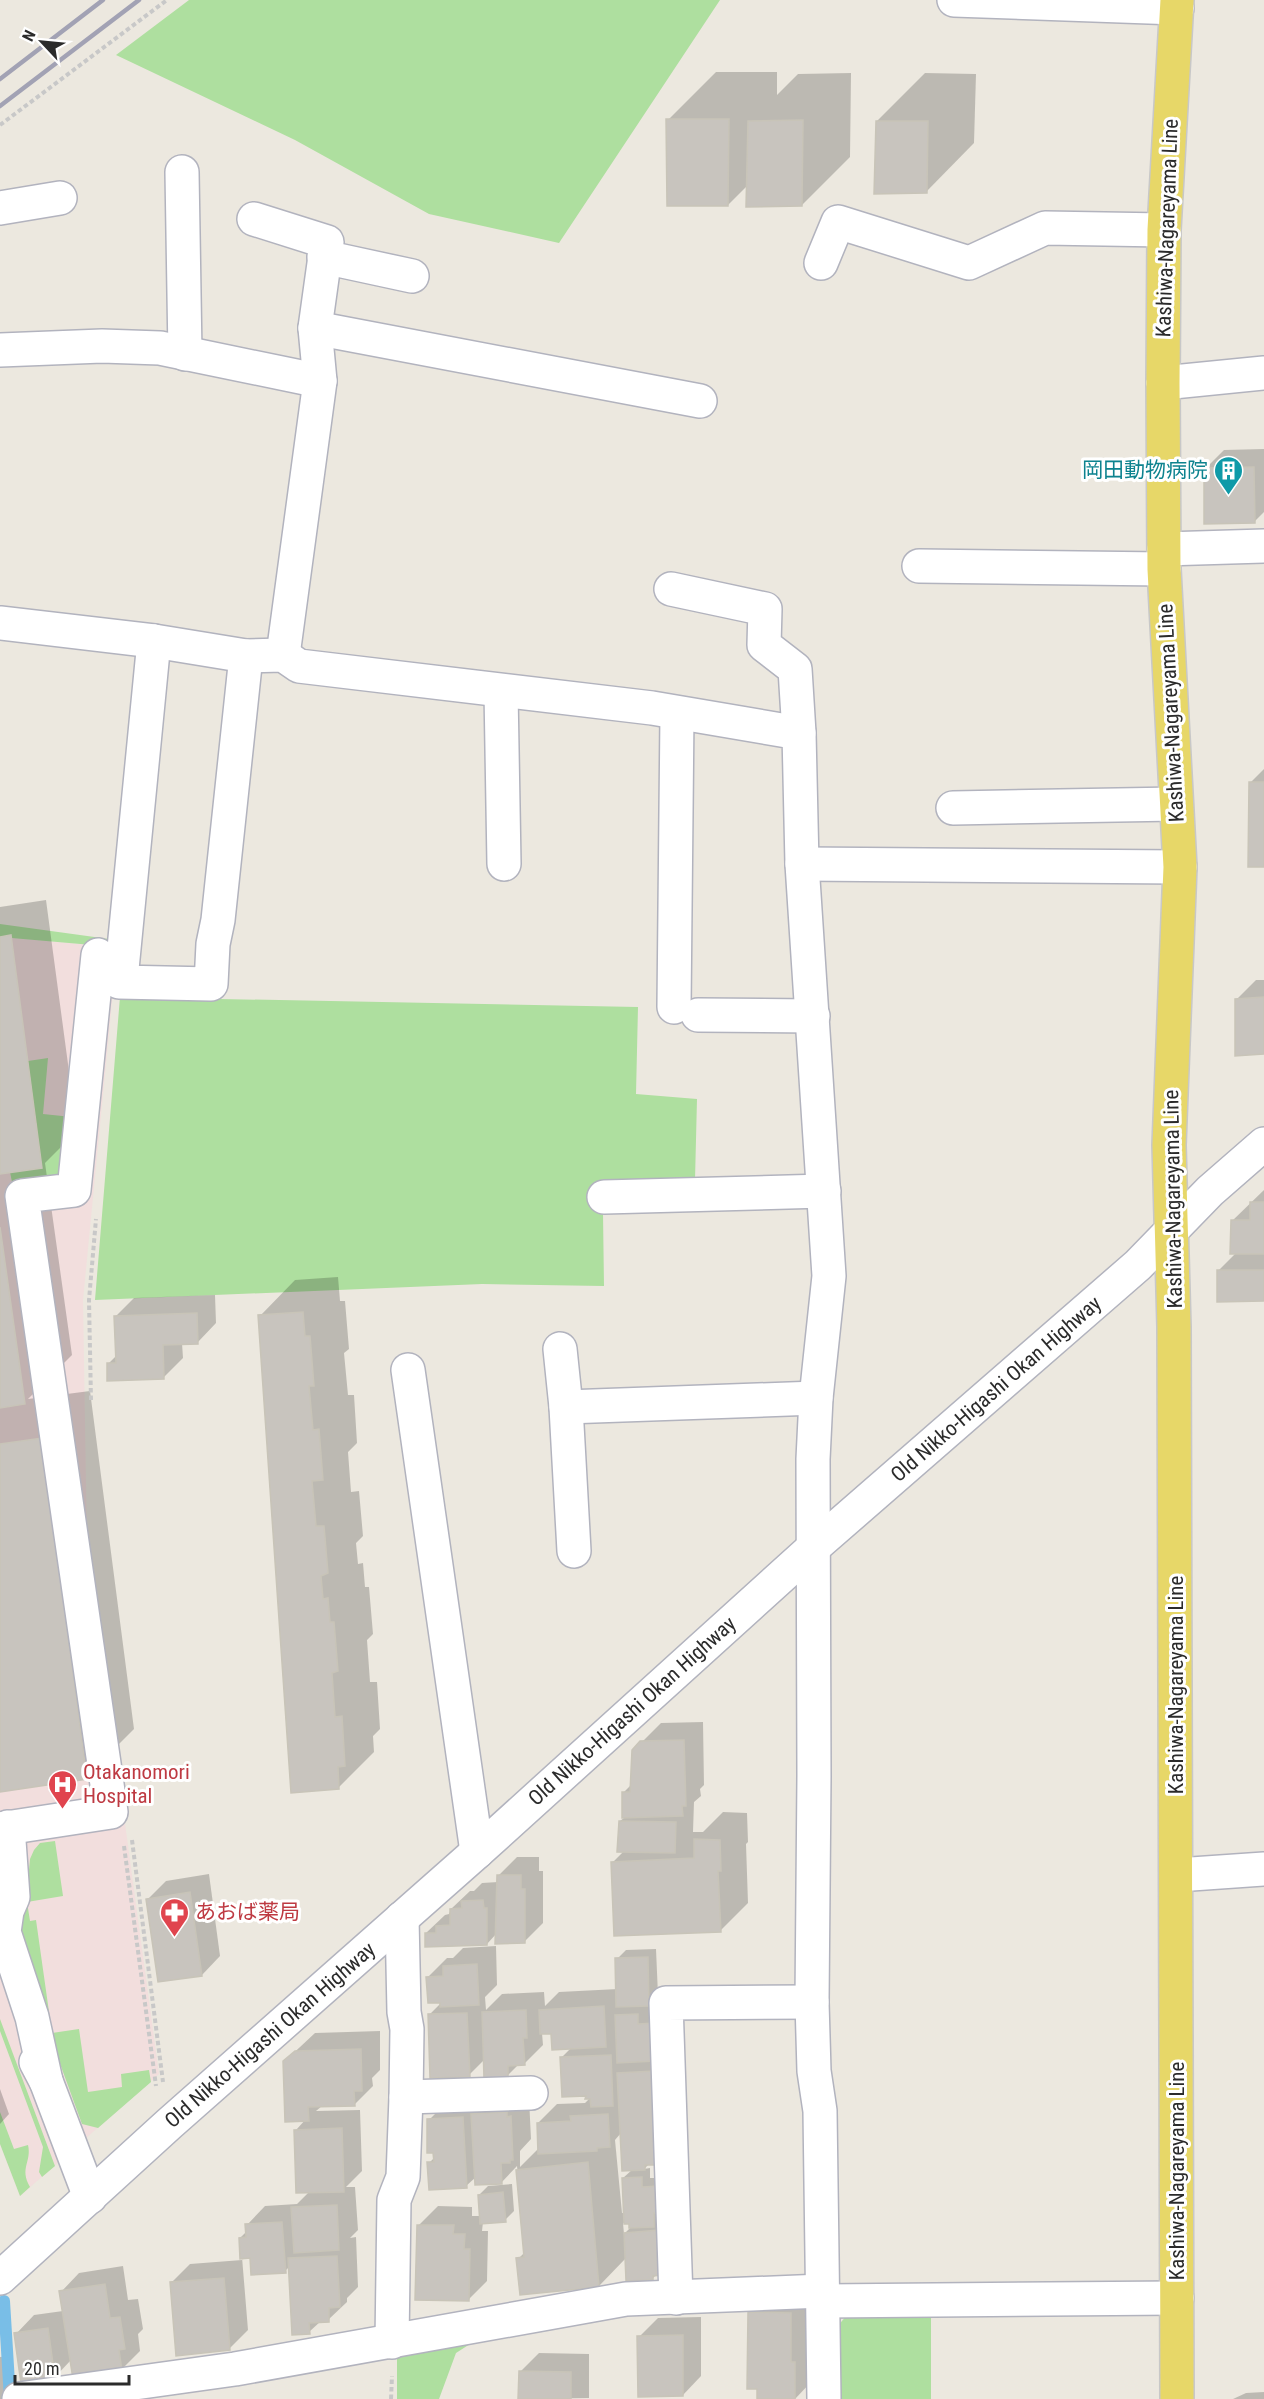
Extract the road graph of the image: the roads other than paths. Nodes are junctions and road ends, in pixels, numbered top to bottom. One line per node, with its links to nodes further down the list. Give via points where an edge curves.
1 (954, 0): 2 (street)
2 (1177, 4): 7 (main road, Kashiwa-Nagareyama Line)
3 (182, 172): 13 (street)
4 (60, 198): 5 (street)
5 (0, 208)
6 (254, 219): 8 (street, via 327,242)
7 (1164, 230): 9 (street, via 1045,228 969,263 838,222); 16 (main road, Kashiwa-Nagareyama Line)
8 (324, 257): 10 (street); 11 (street)
9 (820, 263)
10 (412, 276)
11 (315, 328): 15 (street); 17 (street)
12 (0, 350): 13 (street, via 102,346 160,348)
13 (185, 354): 15 (street)
14 (1264, 373): 16 (street)
15 (320, 381): 24 (street)
16 (1163, 383): 19 (main road, Kashiwa-Nagareyama Line)
17 (700, 401)
18 (1264, 546): 19 (street)
19 (1164, 559): 20 (street); 29 (main road, Kashiwa-Nagareyama Line)
20 (919, 566)
21 (671, 589): 28 (street, via 765,609 764,645 795,669)
22 (0, 623): 23 (street)
23 (154, 641): 25 (street); 25 (street, via 119,982 211,984)
24 (283, 655): 25 (street); 26 (street, via 299,666)
25 (246, 656)
26 (501, 691): 27 (street); 31 (street)
27 (677, 714): 28 (street); 35 (street, via 686,1011)
28 (799, 733): 32 (street)
29 (1176, 804): 30 (street); 33 (main road, Kashiwa-Nagareyama Line)
30 (953, 808)
31 (504, 864)
32 (802, 864): 33 (street); 35 (street)
33 (1180, 867): 39 (main road, Kashiwa-Nagareyama Line, via 1169,1145)
34 (98, 955): 46 (street, via 74,1190 22,1196 111,1812)
35 (813, 1016): 37 (street)
36 (1264, 1144): 39 (street, Old Nikko-Higashi Okan Highway)
37 (824, 1191): 38 (street); 42 (street, via 829,1276)
38 (604, 1197)
39 (1171, 1230): 44 (street, Old Nikko-Higashi Okan Highway, via 1138,1265); 50 (main road, Kashiwa-Nagareyama Line)
40 (560, 1349): 43 (street)
41 (408, 1370): 47 (street)
42 (816, 1398): 43 (street); 44 (street)
43 (566, 1407): 45 (street)
44 (814, 1547): 47 (street, Old Nikko-Higashi Okan Highway); 53 (street)
45 (574, 1551)
46 (4, 1828): 49 (street)
47 (477, 1852): 51 (street, Old Nikko-Higashi Okan Highway)
48 (1264, 1869): 50 (street)
49 (6, 1875): 54 (street, via 13,1897 4,1932 32,2017)
50 (1177, 1875): 61 (main road, Kashiwa-Nagareyama Line)
51 (402, 1918): 56 (street); 57 (street, Old Nikko-Higashi Okan Highway)
52 (0, 1985): 54 (street)
53 (812, 2002): 59 (street, via 814,2070 820,2110); 60 (street, via 666,2002)
54 (46, 2081): 57 (street)
55 (531, 2093): 56 (street)
56 (406, 2097): 62 (street, via 403,2177 394,2200)
57 (90, 2197): 58 (street, Old Nikko-Higashi Okan Highway)
58 (0, 2278)
59 (823, 2296): 60 (street); 61 (street); 64 (street)
60 (676, 2298): 62 (street, via 626,2299)
61 (1176, 2298): 65 (main road, Kashiwa-Nagareyama Line)
62 (392, 2342): 63 (street)
63 (19, 2399)
64 (824, 2399)
65 (1177, 2399)

